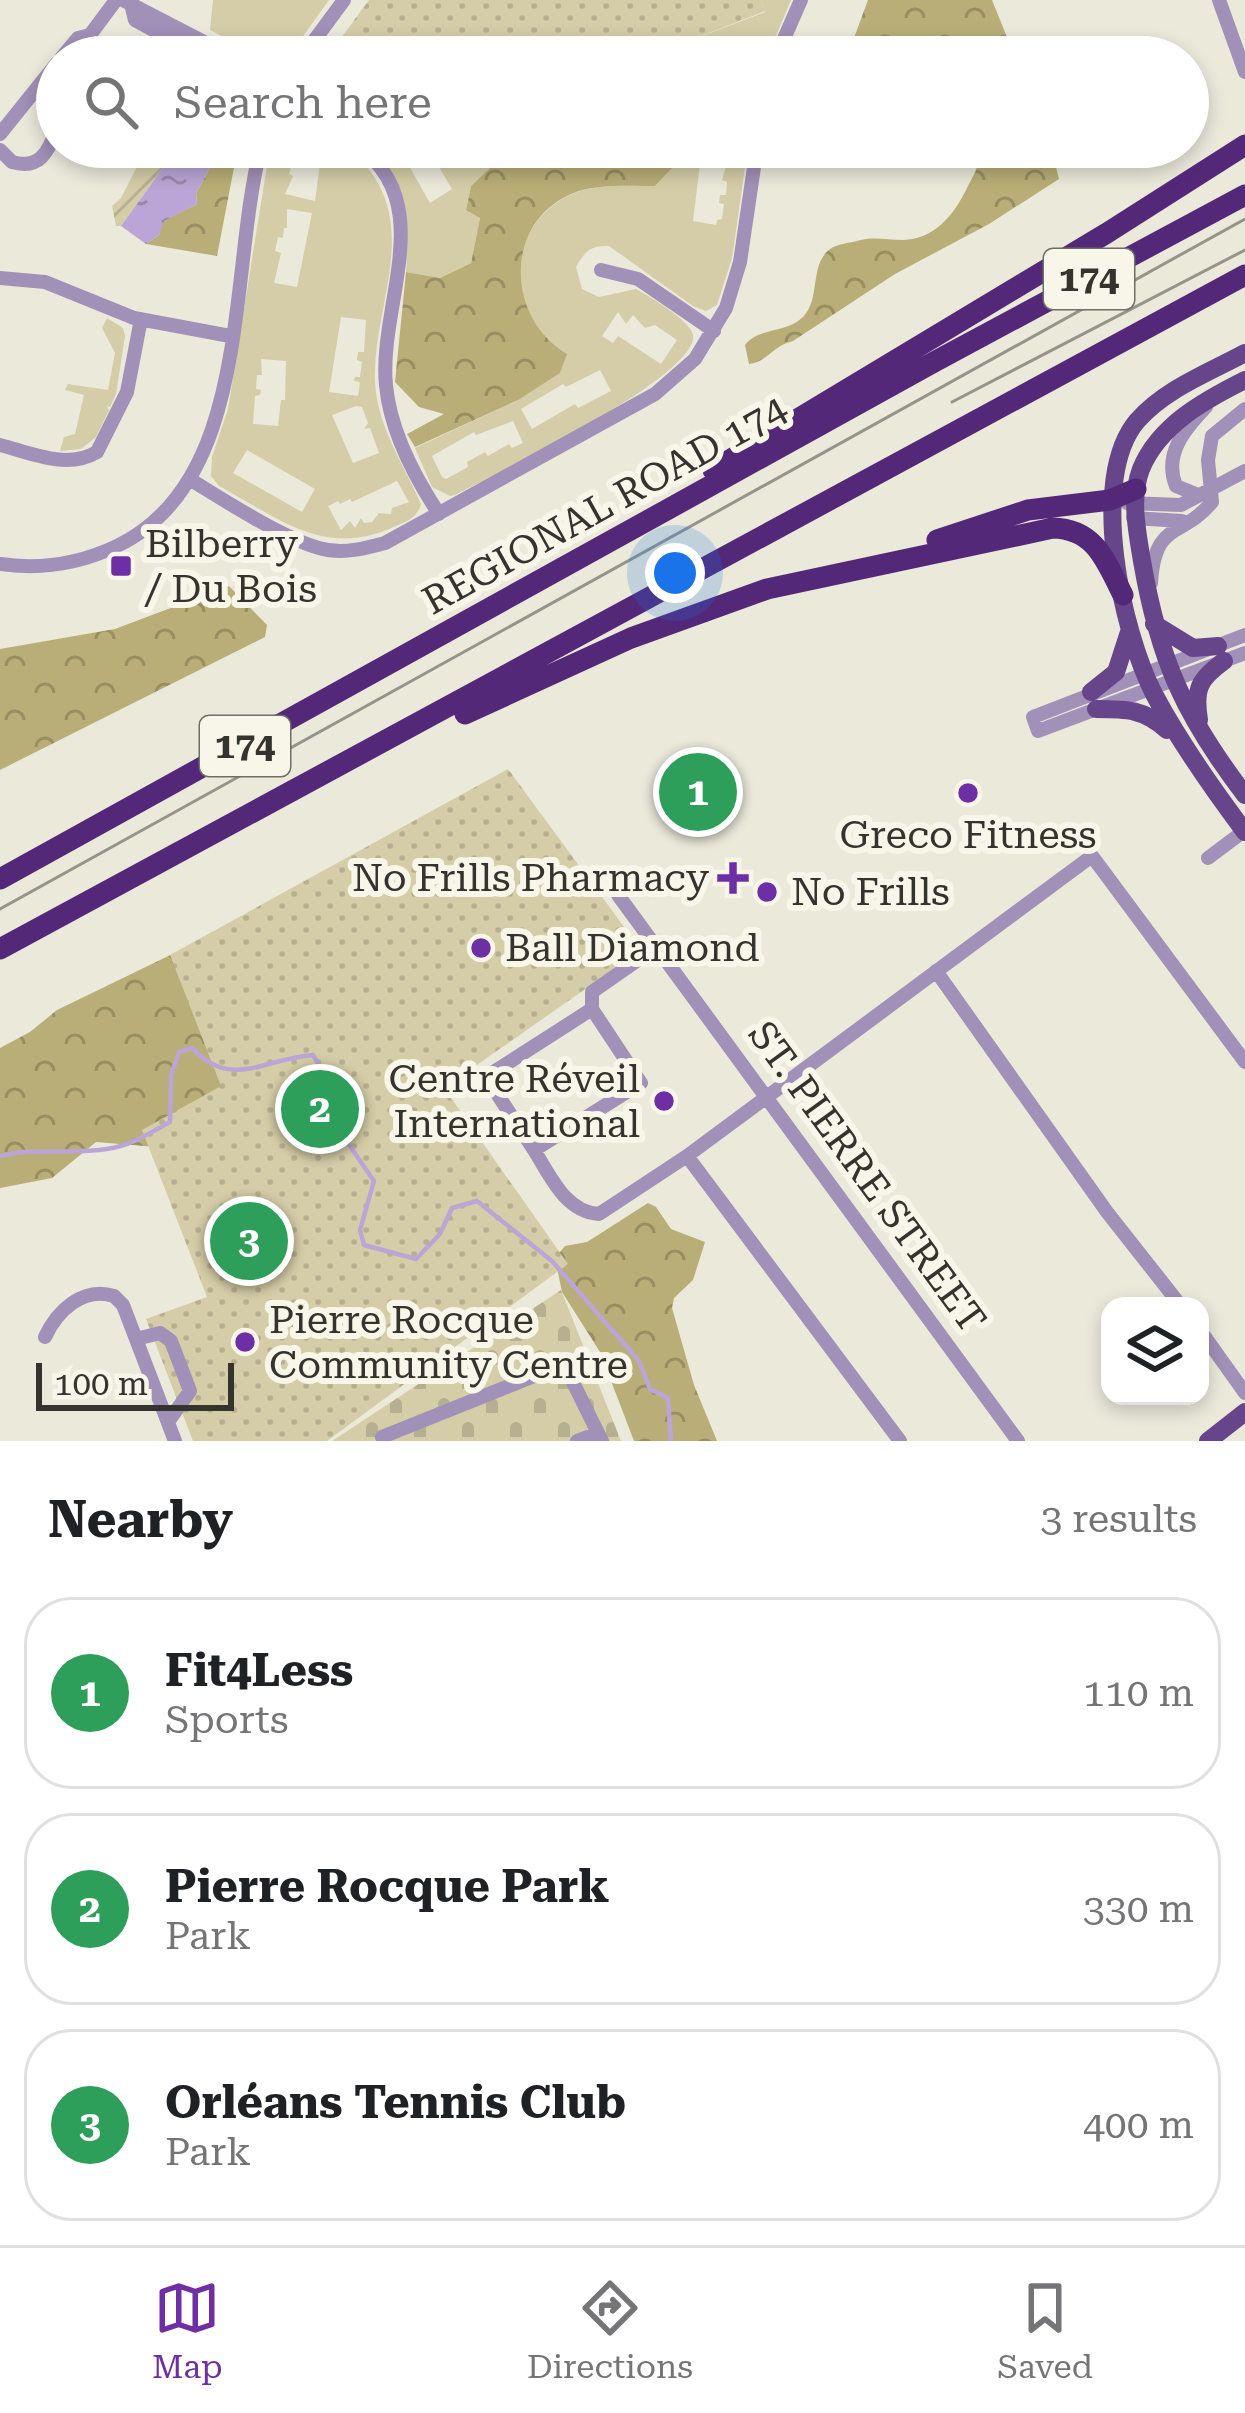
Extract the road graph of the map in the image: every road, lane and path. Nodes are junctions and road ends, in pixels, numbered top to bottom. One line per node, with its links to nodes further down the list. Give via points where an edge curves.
1 (344, 0): 9 (street)
2 (800, 0): 10 (street)
3 (1219, 0): 11 (street)
4 (123, 1): 5 (street); 7 (street, via 135,20); 8 (street)
5 (90, 34): 6 (street)
6 (84, 36)
7 (164, 36)
8 (195, 36)
9 (317, 36)
10 (785, 36)
11 (1245, 72)
12 (36, 90): 13 (street)
13 (0, 134)
14 (1245, 145): 20 (highway)
15 (0, 150): 16 (street, via 12,163)
16 (36, 162)
17 (258, 168): 28 (street)
18 (379, 168): 39 (street, via 402,225 386,359 390,412)
19 (754, 168): 27 (street, via 740,262)
20 (1209, 168)
21 (1209, 168): 51 (highway)
22 (1245, 190): 51 (highway, REGIONAL ROAD 174 / 174)
23 (601, 270): 27 (street, via 638,279)
24 (1245, 275): 60 (highway, 174)
25 (0, 278): 26 (street, via 60,286)
26 (141, 319): 28 (street); 33 (street, via 125,397 97,452 63,461)
27 (714, 332): 39 (street, via 656,394)
28 (230, 336): 35 (street, via 216,424)
29 (1245, 353): 37 (main road, via 1138,420 1119,451)
30 (1245, 380): 31 (main road)
31 (1218, 394): 36 (street, via 1183,434 1172,461 1177,486); 38 (main road, via 1162,435 1142,468)
32 (1245, 410): 36 (street, via 1212,436)
33 (0, 445)
34 (1245, 471): 36 (street)
35 (190, 480): 39 (street, via 326,550 385,543); 41 (street, via 162,514 109,549 54,566)
36 (1205, 491): 38 (street, via 1174,506); 40 (street, via 1209,507)
37 (1111, 500): 38 (highway); 42 (highway, via 1028,510); 43 (main road)
38 (1136, 504): 40 (street); 44 (main road)
39 (439, 514)
40 (1187, 521): 44 (street, via 1157,548)
41 (0, 564)
42 (833, 573): 43 (highway, via 1064,528 1101,550); 60 (highway, via 631,638 355,763)
43 (1124, 595): 45 (main road)
44 (1152, 615): 47 (main road, via 1193,648); 49 (main road)
45 (1130, 628): 50 (main road); 52 (main road, via 1116,672)
46 (1245, 635): 47 (street)
47 (1221, 653): 48 (street); 49 (street); 54 (main road, via 1195,694)
48 (1245, 653)
49 (1170, 675): 50 (street); 54 (main road)
50 (1148, 681): 52 (street); 55 (main road)
51 (332, 698): 59 (highway, REGIONAL ROAD 174 / 174)
52 (1094, 701): 53 (street); 55 (main road, via 1149,714)
53 (1035, 724)
54 (1202, 736): 56 (main road)
55 (1183, 746): 57 (main road)
56 (1245, 795)
57 (1245, 831): 58 (street)
58 (1208, 857)
59 (0, 879)
60 (115, 889): 63 (highway, 174)
61 (618, 895): 62 (street, ST. PIERRE STREET)
62 (658, 946): 65 (street, via 592,992); 67 (street, ST. PIERRE STREET)
63 (0, 949)
64 (936, 971): 66 (street, via 1092,856); 67 (street); 70 (street)
65 (592, 1009): 68 (street, via 486,1077); 68 (street, via 641,1083)
66 (1245, 1062)
67 (766, 1097): 69 (street); 82 (street, ST. PIERRE STREET)
68 (534, 1150): 69 (street, via 563,1197 598,1214)
69 (687, 1156): 81 (street)
70 (1174, 1297)
71 (45, 1337): 72 (street, via 57,1312 102,1292 123,1305)
72 (136, 1339): 76 (street); 76 (street, via 160,1333 172,1341 190,1391)
73 (1209, 1343): 74 (street)
74 (1245, 1393)
75 (1245, 1412): 83 (main road)
76 (168, 1423): 78 (street)
77 (600, 1437): 79 (street, via 564,1364); 80 (street)
78 (175, 1441)
79 (384, 1441)
80 (577, 1441)
81 (900, 1441)
82 (1018, 1441)
83 (1208, 1441)

